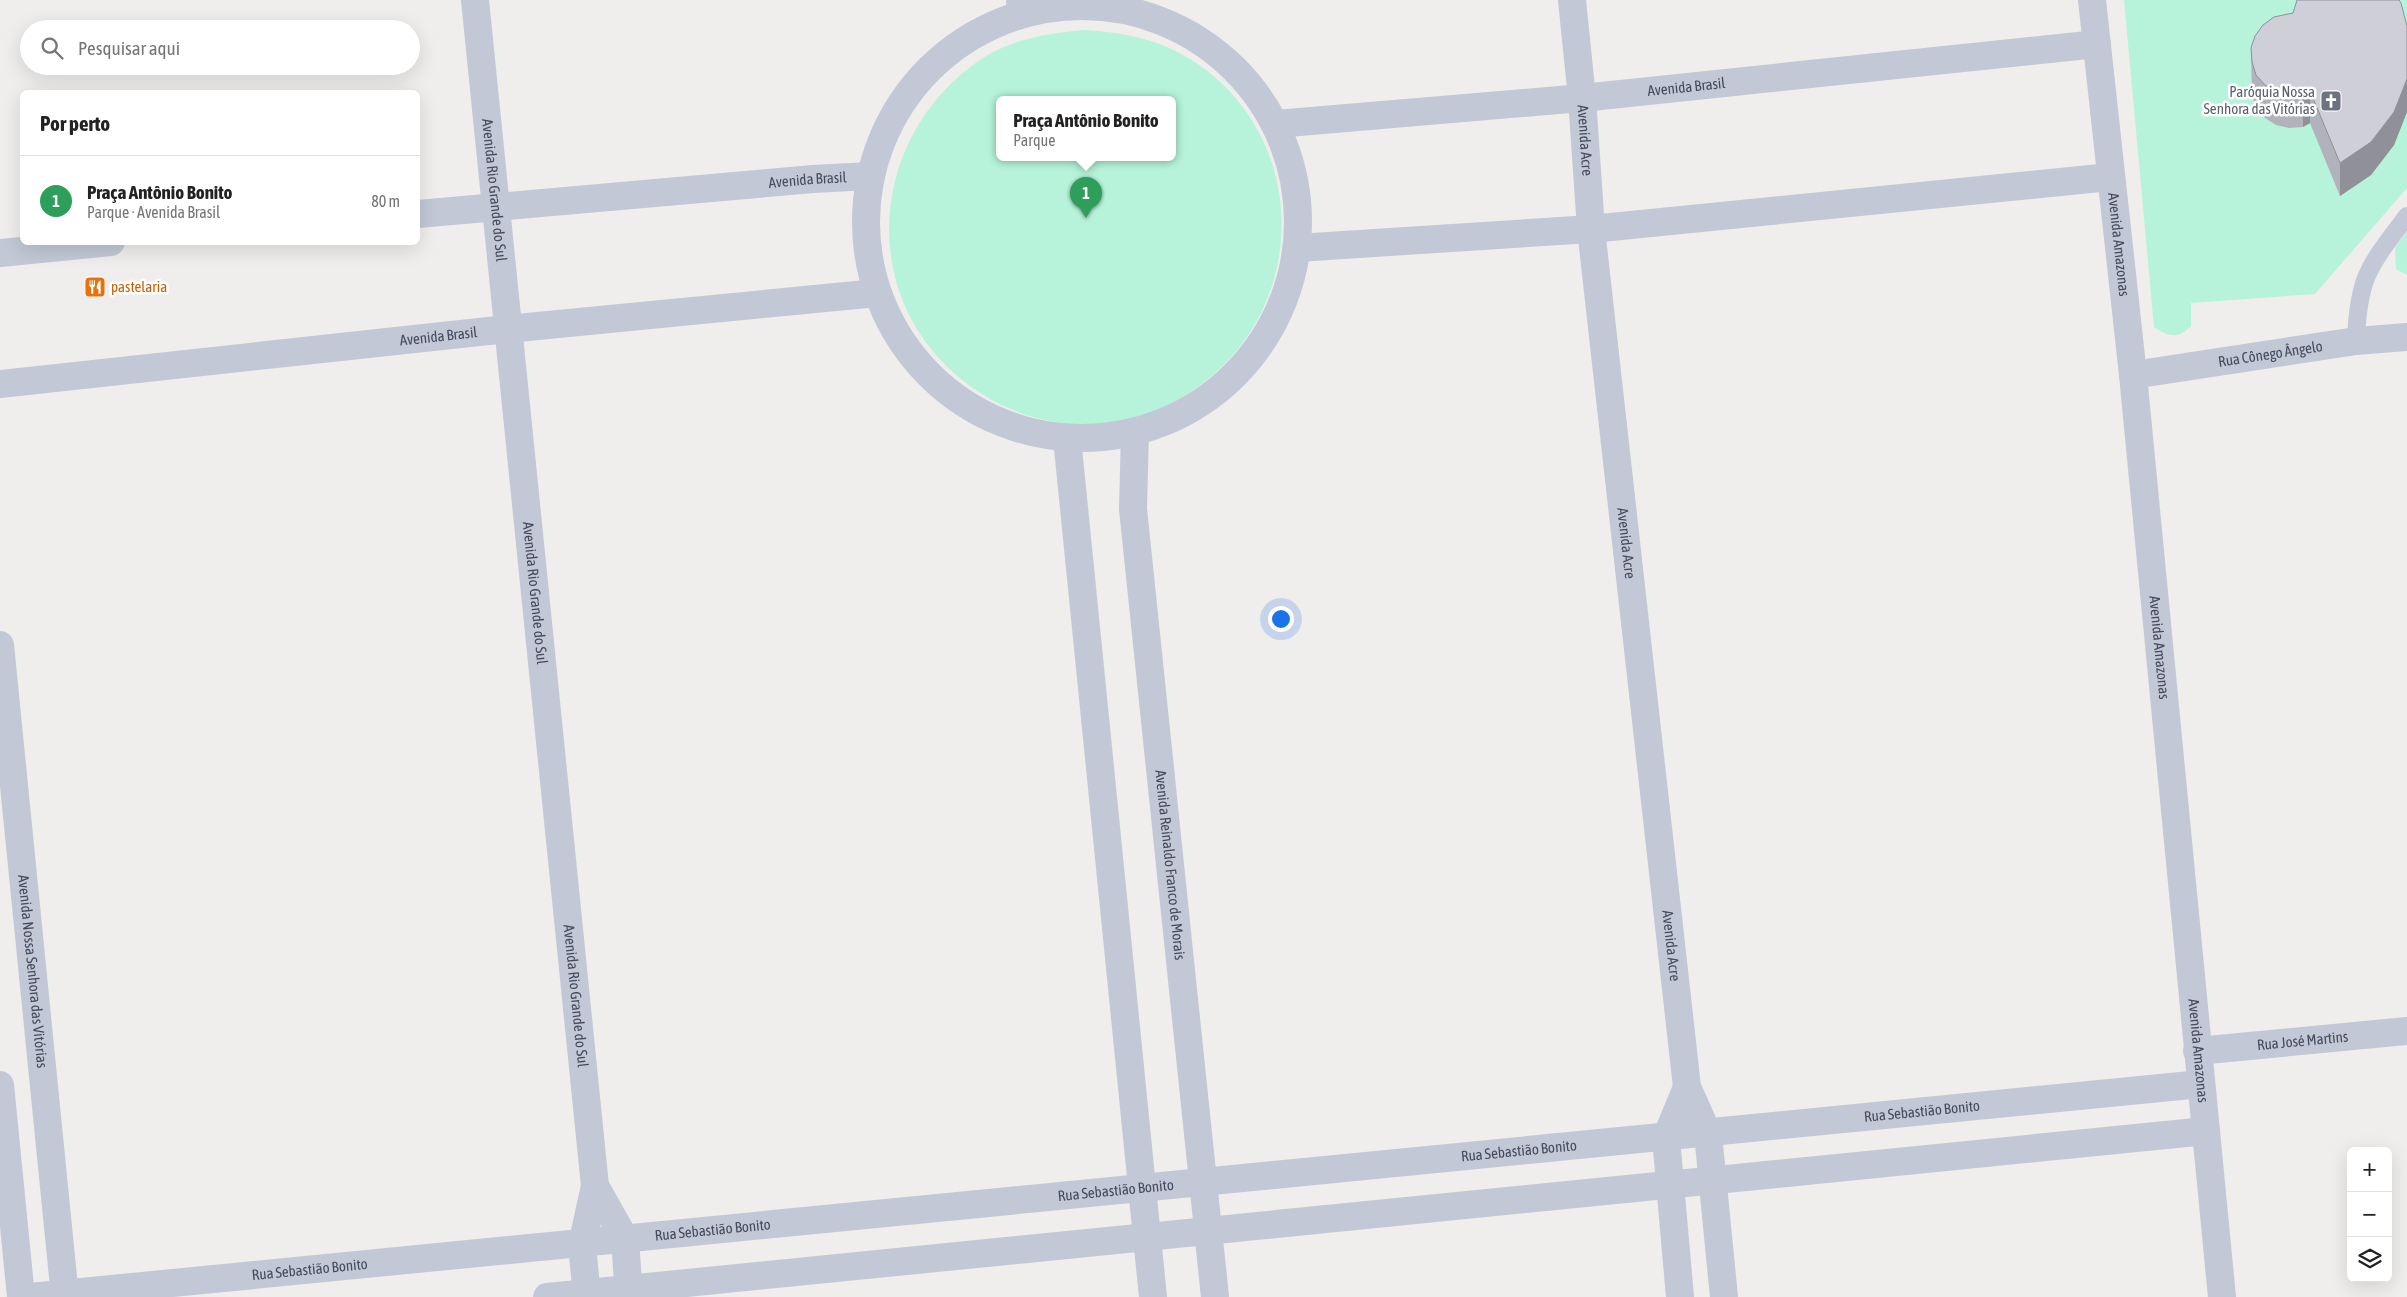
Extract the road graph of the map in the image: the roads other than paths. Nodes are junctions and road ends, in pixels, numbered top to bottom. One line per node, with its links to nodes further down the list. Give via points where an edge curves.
1 (475, 0): 11 (street, Avenida Rio Grande do Sul)
2 (1572, 0): 7 (street, Avenida Acre)
3 (2092, 0): 6 (street, Avenida Amazonas)
4 (1084, 3): 5 (street, Avenida Brasil, via 1049,8); 8 (street, Avenida Brasil, via 1124,8 1162,19 1197,37 1228,61 1248,83)
5 (1020, 7): 9 (street, Avenida Brasil, via 978,32 934,65 909,92 885,133)
6 (2096, 44): 7 (street, Avenida Brasil); 10 (street, Avenida Amazonas)
7 (1582, 98): 8 (street, Avenida Brasil); 14 (street, Avenida Acre)
8 (1276, 124): 16 (street, Avenida Brasil, via 1296,184)
9 (870, 176): 11 (street, Avenida Brasil); 18 (street, Avenida Brasil, via 865,216 868,255)
10 (2110, 177): 14 (street); 22 (street, Avenida Amazonas)
11 (496, 207): 12 (street, Avenida Brasil); 19 (street, Avenida Rio Grande do Sul)
12 (420, 214)
13 (2407, 216): 21 (lane, via 2368,269 2357,307)
14 (1592, 229): 16 (street); 33 (street, Avenida Acre)
15 (81, 245): 17 (street)
16 (1297, 248): 24 (street, Avenida Brasil, via 1279,310 1264,339 1244,365 1194,406)
17 (0, 253)
18 (877, 293): 19 (street, Avenida Brasil); 25 (street, Avenida Brasil, via 905,348 948,392 1001,424)
19 (507, 329): 23 (street, Avenida Brasil); 40 (street, Avenida Rio Grande do Sul)
20 (2407, 337): 21 (street, Rua Cônego Ângelo)
21 (2356, 341): 22 (street, Rua Cônego Ângelo)
22 (2133, 375): 30 (street, Avenida Amazonas)
23 (0, 384)
24 (1135, 432): 25 (street, Avenida Brasil, via 1098,438); 38 (street, Avenida Reinaldo Franco de Morais, via 1133,509)
25 (1067, 438): 41 (street)
26 (0, 645): 27 (street, Avenida Nossa Senhora das Vitórias)
27 (9, 833): 28 (street, Avenida Nossa Senhora das Vitórias)
28 (11, 874): 47 (street, Avenida Nossa Senhora das Vitórias)
29 (2407, 1031): 30 (street, Rua José Martins)
30 (2198, 1051): 31 (street, Avenida Amazonas)
31 (2201, 1084): 34 (street, Avenida Amazonas); 35 (street, Rua Sebastião Bonito)
32 (0, 1085): 49 (street)
33 (1687, 1087): 35 (street, Avenida Acre); 36 (street, Avenida Acre)
34 (2206, 1131): 37 (street); 56 (street, Avenida Amazonas)
35 (1708, 1134): 36 (street, Rua Sebastião Bonito); 37 (street, Avenida Acre)
36 (1666, 1138): 38 (street, Rua Sebastião Bonito); 39 (street, Avenida Acre)
37 (1712, 1180): 39 (street); 55 (street, Avenida Acre)
38 (1203, 1182): 41 (street, Rua Sebastião Bonito); 42 (street, Avenida Reinaldo Franco de Morais)
39 (1669, 1184): 42 (street); 54 (street, Avenida Acre)
40 (595, 1186): 44 (street, Avenida Rio Grande do Sul); 45 (street, Avenida Rio Grande do Sul)
41 (1142, 1188): 43 (street); 44 (street, Rua Sebastião Bonito)
42 (1209, 1231): 43 (street); 53 (street, Avenida Reinaldo Franco de Morais)
43 (1147, 1237): 46 (street); 52 (street)
44 (625, 1239): 45 (street, Rua Sebastião Bonito); 46 (street, Avenida Rio Grande do Sul)
45 (582, 1245): 47 (street, Rua Sebastião Bonito); 48 (street, Avenida Rio Grande do Sul)
46 (629, 1293): 48 (street)
47 (65, 1295): 50 (street, Rua Sebastião Bonito)
48 (587, 1295): 51 (street)
49 (21, 1297)
50 (30, 1297)
51 (547, 1297)
52 (1154, 1297)
53 (1216, 1297)
54 (1680, 1297)
55 (1724, 1297)
56 (2222, 1297)

